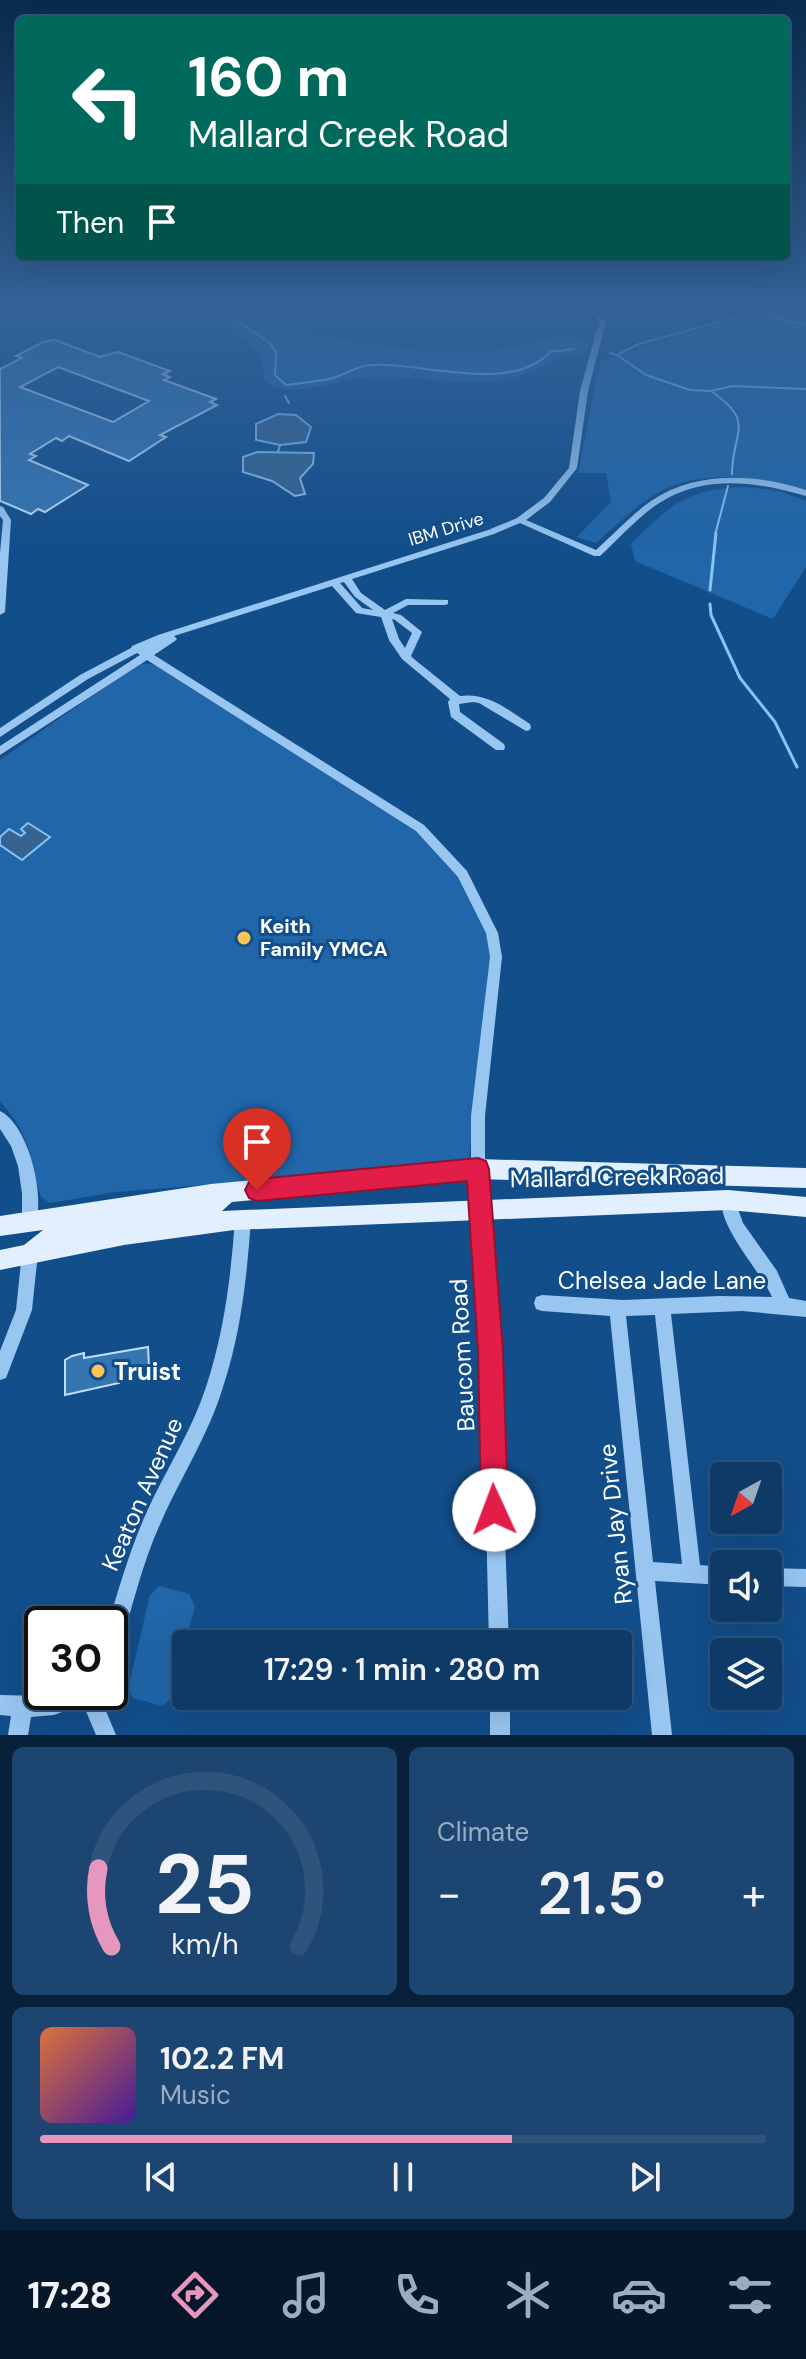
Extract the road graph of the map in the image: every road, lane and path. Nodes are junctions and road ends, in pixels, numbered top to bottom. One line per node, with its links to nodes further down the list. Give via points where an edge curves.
1 (584, 390): 4 (street, IBM Drive, via 573,468 558,491)
2 (806, 493): 4 (street, via 755,481 710,481 675,491 655,502 597,554)
3 (0, 509): 9 (street, via 7,520)
4 (520, 520): 5 (street, IBM Drive)
5 (345, 577): 6 (street, IBM Drive); 8 (street, via 363,600)
6 (333, 581): 8 (street, via 359,611); 10 (street, IBM Drive, via 185,631)
7 (445, 605): 8 (street)
8 (388, 611): 11 (street, via 394,640); 11 (street, via 417,632)
9 (0, 612)
10 (141, 652): 14 (street, IBM Drive); 16 (street, IBM Drive); 18 (street, Baucom Road, via 420,828 463,874 492,933 496,957 478,1116)
11 (406, 657): 12 (street)
12 (458, 700): 13 (street, via 467,695 480,698); 15 (street, via 452,707 455,714)
13 (526, 727)
14 (0, 733)
15 (500, 747)
16 (0, 751)
17 (0, 1118): 25 (street, via 18,1142 28,1171)
18 (478, 1169): 19 (main road, Mallard Creek Road); 20 (main road, Mallard Creek Road); 22 (street, Baucom Road)
19 (806, 1178)
20 (227, 1193): 25 (main road, Mallard Creek Road); 27 (main road, via 213,1206 53,1235)
21 (728, 1200): 22 (main road, Mallard Creek Road); 23 (main road, Mallard Creek Road); 30 (street, via 732,1222 776,1282)
22 (480, 1207): 24 (main road, Mallard Creek Road); 41 (street, Baucom Road)
23 (806, 1207)
24 (243, 1219): 27 (main road, Mallard Creek Road); 40 (street, Keaton Avenue, via 238,1284 215,1386 137,1560)
25 (30, 1221): 26 (main road, Mallard Creek Road)
26 (0, 1226)
27 (30, 1253): 28 (main road, Mallard Creek Road); 34 (street, via 24,1310)
28 (0, 1260)
29 (542, 1303): 32 (street, Chelsea Jade Lane)
30 (783, 1304): 31 (street, Chelsea Jade Lane); 33 (street, Chelsea Jade Lane)
31 (662, 1306): 32 (street, Chelsea Jade Lane); 36 (street)
32 (617, 1308): 35 (street, Ryan Jay Drive)
33 (806, 1309)
34 (0, 1372)
35 (644, 1571): 36 (street); 49 (street, Ryan Jay Drive)
36 (692, 1574): 37 (street)
37 (710, 1575)
38 (782, 1577): 39 (street)
39 (806, 1578)
40 (123, 1606)
41 (499, 1630)
42 (0, 1705): 43 (street)
43 (23, 1706): 46 (street)
44 (94, 1710): 47 (street)
45 (500, 1710): 48 (street)
46 (18, 1735)
47 (106, 1735)
48 (500, 1735)
49 (662, 1735)

